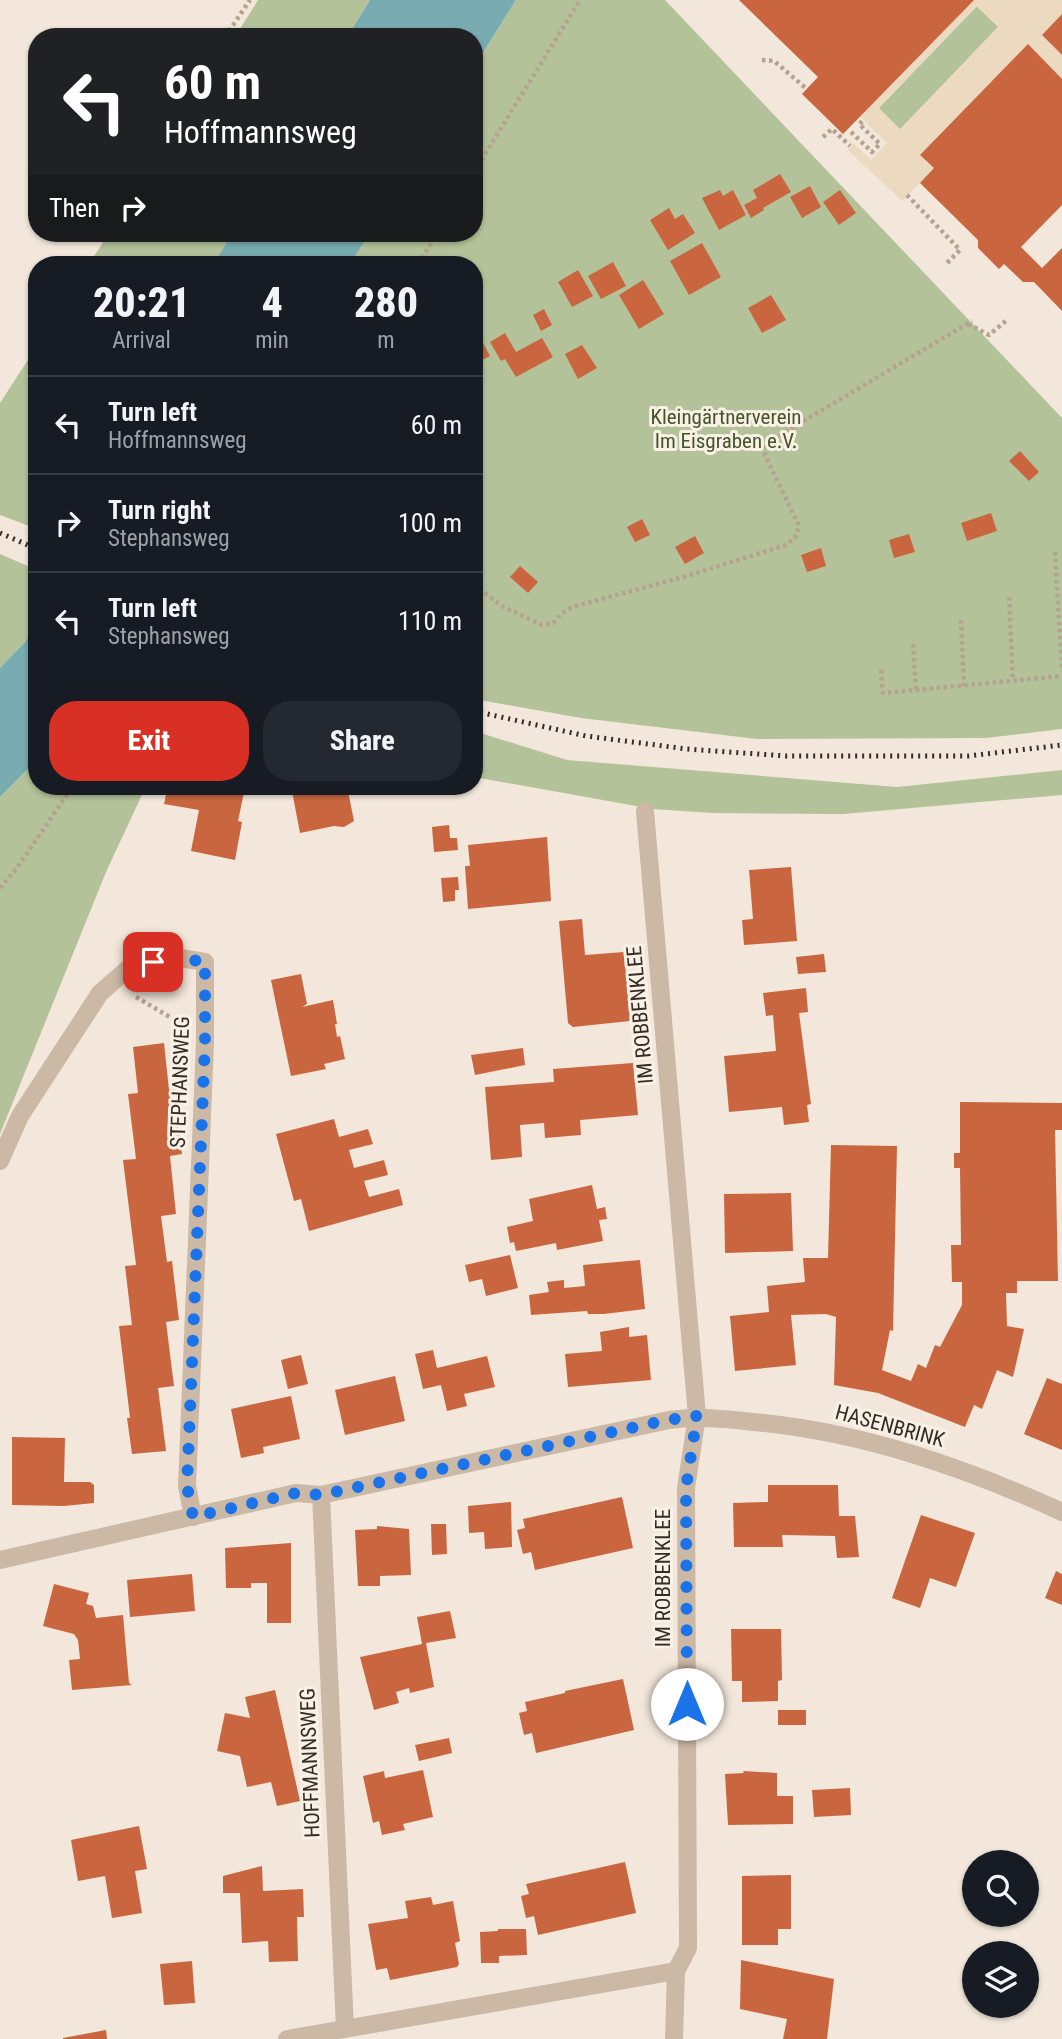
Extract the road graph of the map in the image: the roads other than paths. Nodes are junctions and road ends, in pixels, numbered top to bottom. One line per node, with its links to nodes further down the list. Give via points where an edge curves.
1 (645, 811): 3 (street, IM ROBBENKLEE)
2 (0, 1161): 6 (street, STEPHANSWEG, via 20,1116 100,993 131,966 174,957 205,962 187,1486)
3 (697, 1416): 4 (street); 5 (street, HASENBRINK, via 801,1426 904,1450); 8 (street, IM ROBBENKLEE, via 686,1488 688,1948)
4 (321, 1495): 6 (street, via 296,1493); 9 (street, HOFFMANNSWEG)
5 (1062, 1512)
6 (193, 1517): 7 (street)
7 (0, 1560)
8 (676, 1971): 9 (street); 11 (street, IM ROBBENKLEE)
9 (345, 2029): 10 (street)
10 (287, 2039)
11 (674, 2039)

